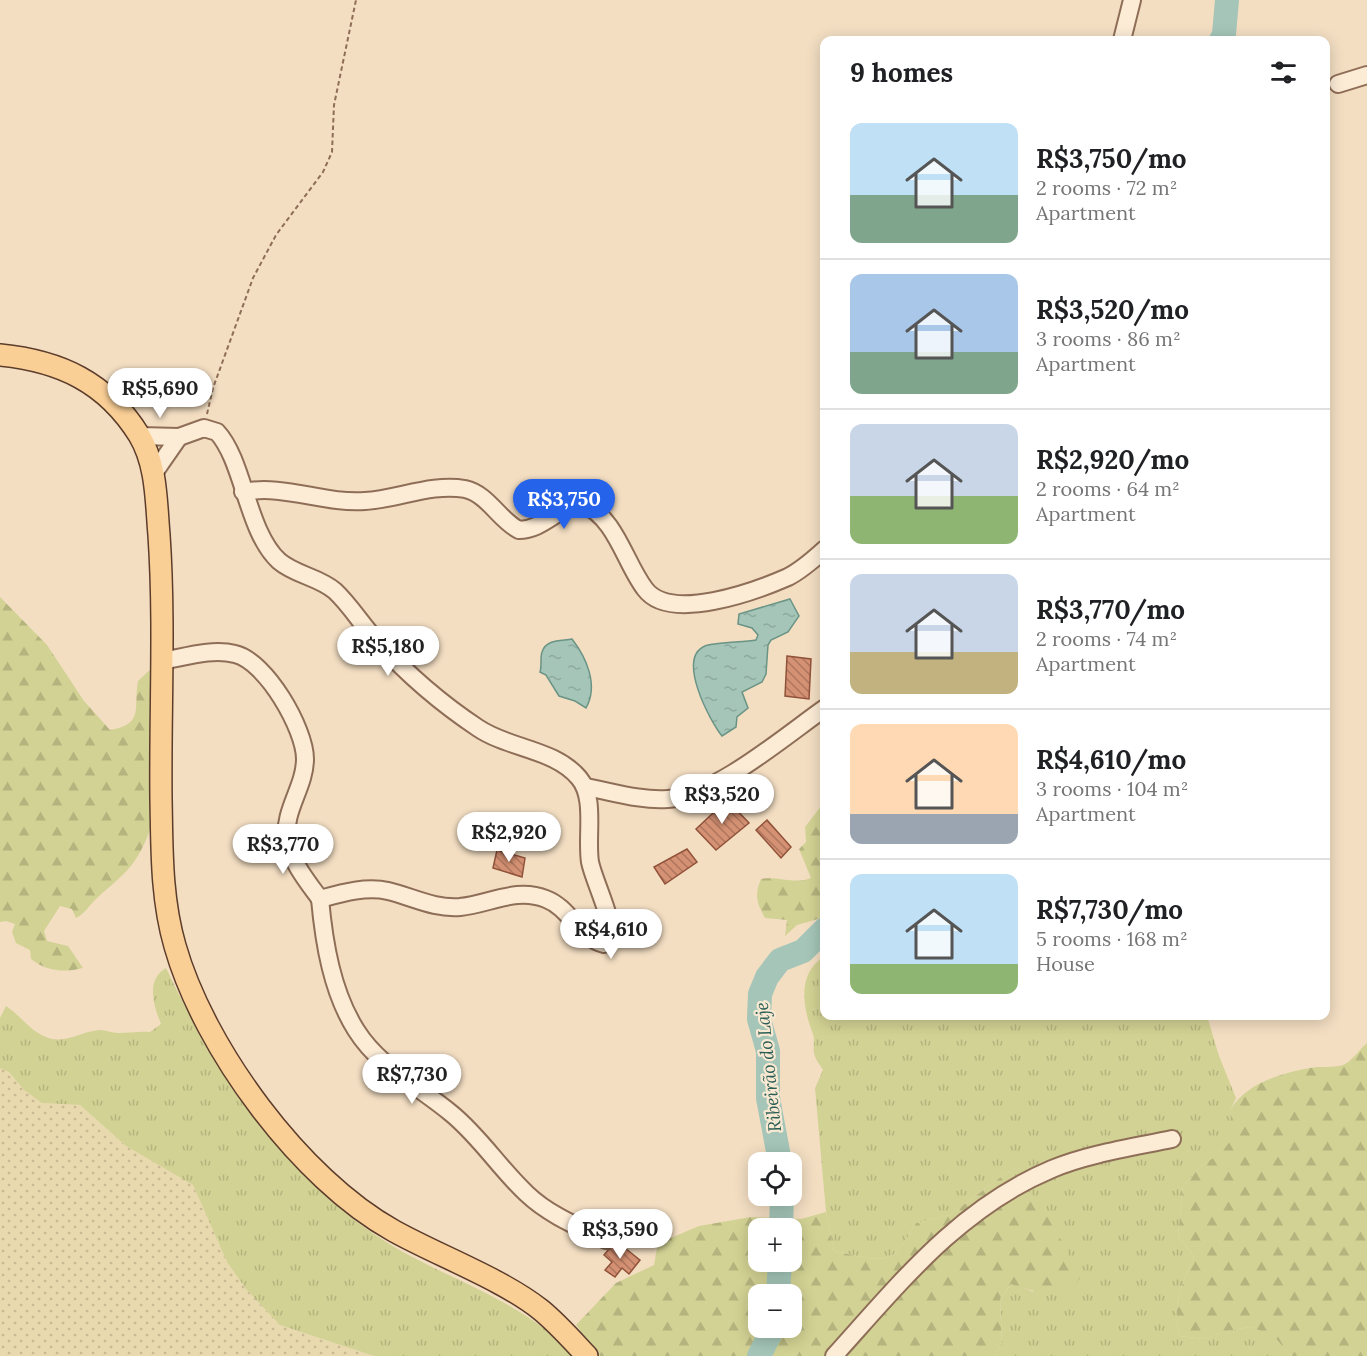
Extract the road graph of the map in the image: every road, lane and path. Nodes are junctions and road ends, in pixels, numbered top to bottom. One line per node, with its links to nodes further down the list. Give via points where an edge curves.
1 (356, 0): 7 (path, via 334,105 332,152 323,172 276,235 253,278 213,388)
2 (1132, 0): 3 (street)
3 (1123, 36)
4 (1367, 75): 5 (street)
5 (1338, 84)
6 (0, 355): 8 (main road, via 43,363 80,376 102,392)
7 (204, 428): 9 (street); 11 (street, via 221,436)
8 (140, 436): 9 (street); 10 (main road)
9 (179, 437): 10 (street)
10 (154, 473): 13 (main road, via 161,565)
11 (243, 492): 12 (street, via 280,489 337,501 366,501 433,489 464,489 476,493 519,530 537,527 562,511 584,504 599,514 645,589 667,604 711,602 788,576); 15 (street, via 271,552 281,563 333,590 408,673 482,731 562,765)
12 (820, 553)
13 (162, 660): 16 (street, via 222,652 245,657 259,668 284,702 305,758 303,778 288,818 287,838 293,858); 19 (main road, via 164,894 174,944 211,1032 264,1112 342,1194 391,1229 540,1309)
14 (820, 711): 15 (street, via 708,788 686,797 641,798)
15 (586, 787): 16 (street, via 590,861 612,935 607,943 601,944 585,933 560,906 526,894 461,907 423,903 388,891 364,890)
16 (320, 899): 18 (street, via 323,937 335,983 356,1030 380,1060 485,1144 529,1196 555,1215)
17 (1172, 1139): 20 (street, via 1055,1168 965,1220 925,1255)
18 (606, 1240)
19 (587, 1356)
20 (834, 1356)

